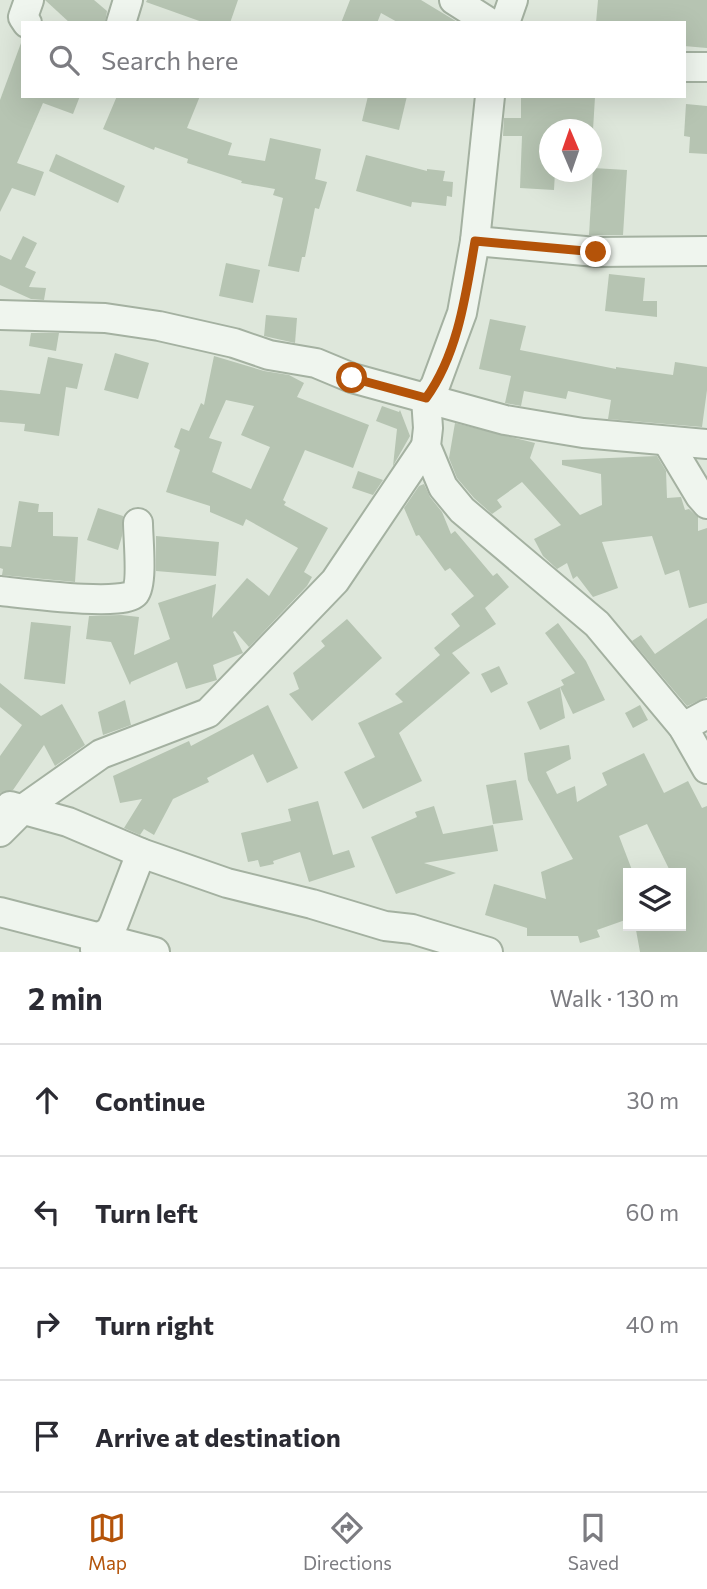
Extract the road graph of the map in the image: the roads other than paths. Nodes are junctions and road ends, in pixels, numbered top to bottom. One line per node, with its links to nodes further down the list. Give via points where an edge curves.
1 (29, 0): 5 (street)
2 (128, 0): 6 (street)
3 (454, 0): 7 (street)
4 (513, 0): 8 (street)
5 (25, 21)
6 (122, 21)
7 (487, 21)
8 (506, 21)
9 (686, 67): 10 (street)
10 (707, 68)
11 (490, 98): 12 (street)
12 (475, 241): 13 (street, via 596,252); 15 (street, via 462,313 435,386)
13 (707, 251)
14 (0, 315): 15 (street, via 105,318 159,326 316,363)
15 (426, 398): 16 (street, via 505,420); 18 (street)
16 (667, 441): 17 (street); 19 (street)
17 (707, 444)
18 (426, 446): 22 (street, via 443,487 462,510 597,624); 24 (street, via 335,581 208,713 101,754)
19 (707, 504)
20 (138, 523): 21 (street, via 139,582 136,593 128,598)
21 (0, 591)
22 (695, 721): 23 (street)
23 (707, 769)
24 (12, 807): 25 (street); 26 (street, via 68,822)
25 (0, 832)
26 (141, 853): 28 (street, via 114,923); 30 (street, via 227,883)
27 (0, 912): 28 (street)
28 (96, 945): 29 (street)
29 (155, 952)
30 (488, 952)

